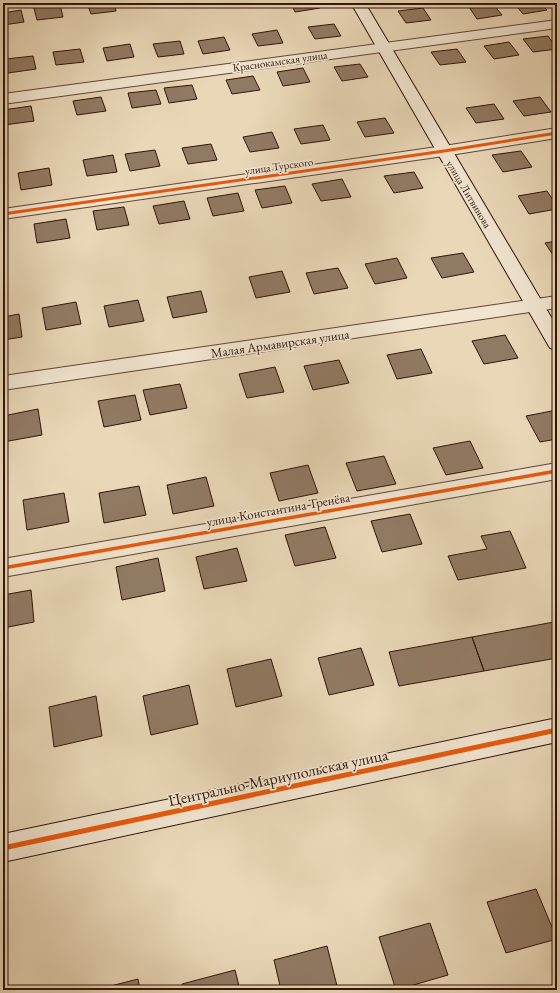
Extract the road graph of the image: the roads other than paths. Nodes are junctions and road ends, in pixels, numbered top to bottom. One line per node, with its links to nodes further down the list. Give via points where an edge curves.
1 (358, 3): 3 (street, улица Литвинова)
2 (557, 24): 3 (street, Краснокамская улица)
3 (383, 48): 4 (street, Краснокамская улица); 6 (street, улица Литвинова)
4 (3, 99)
5 (557, 133): 6 (street, улица Турского)
6 (444, 151): 7 (street, улица Турского); 9 (street, улица Литвинова)
7 (3, 214)
8 (557, 302): 9 (street, Малая Армавирская улица)
9 (535, 305): 10 (street, улица Литвинова); 11 (street, Малая Армавирская улица)
10 (557, 343)
11 (3, 383)
12 (557, 471): 13 (street, улица Константина Тренёва)
13 (3, 568)
14 (557, 730): 15 (street, Центрально-Мариупольская улица)
15 (3, 848)

